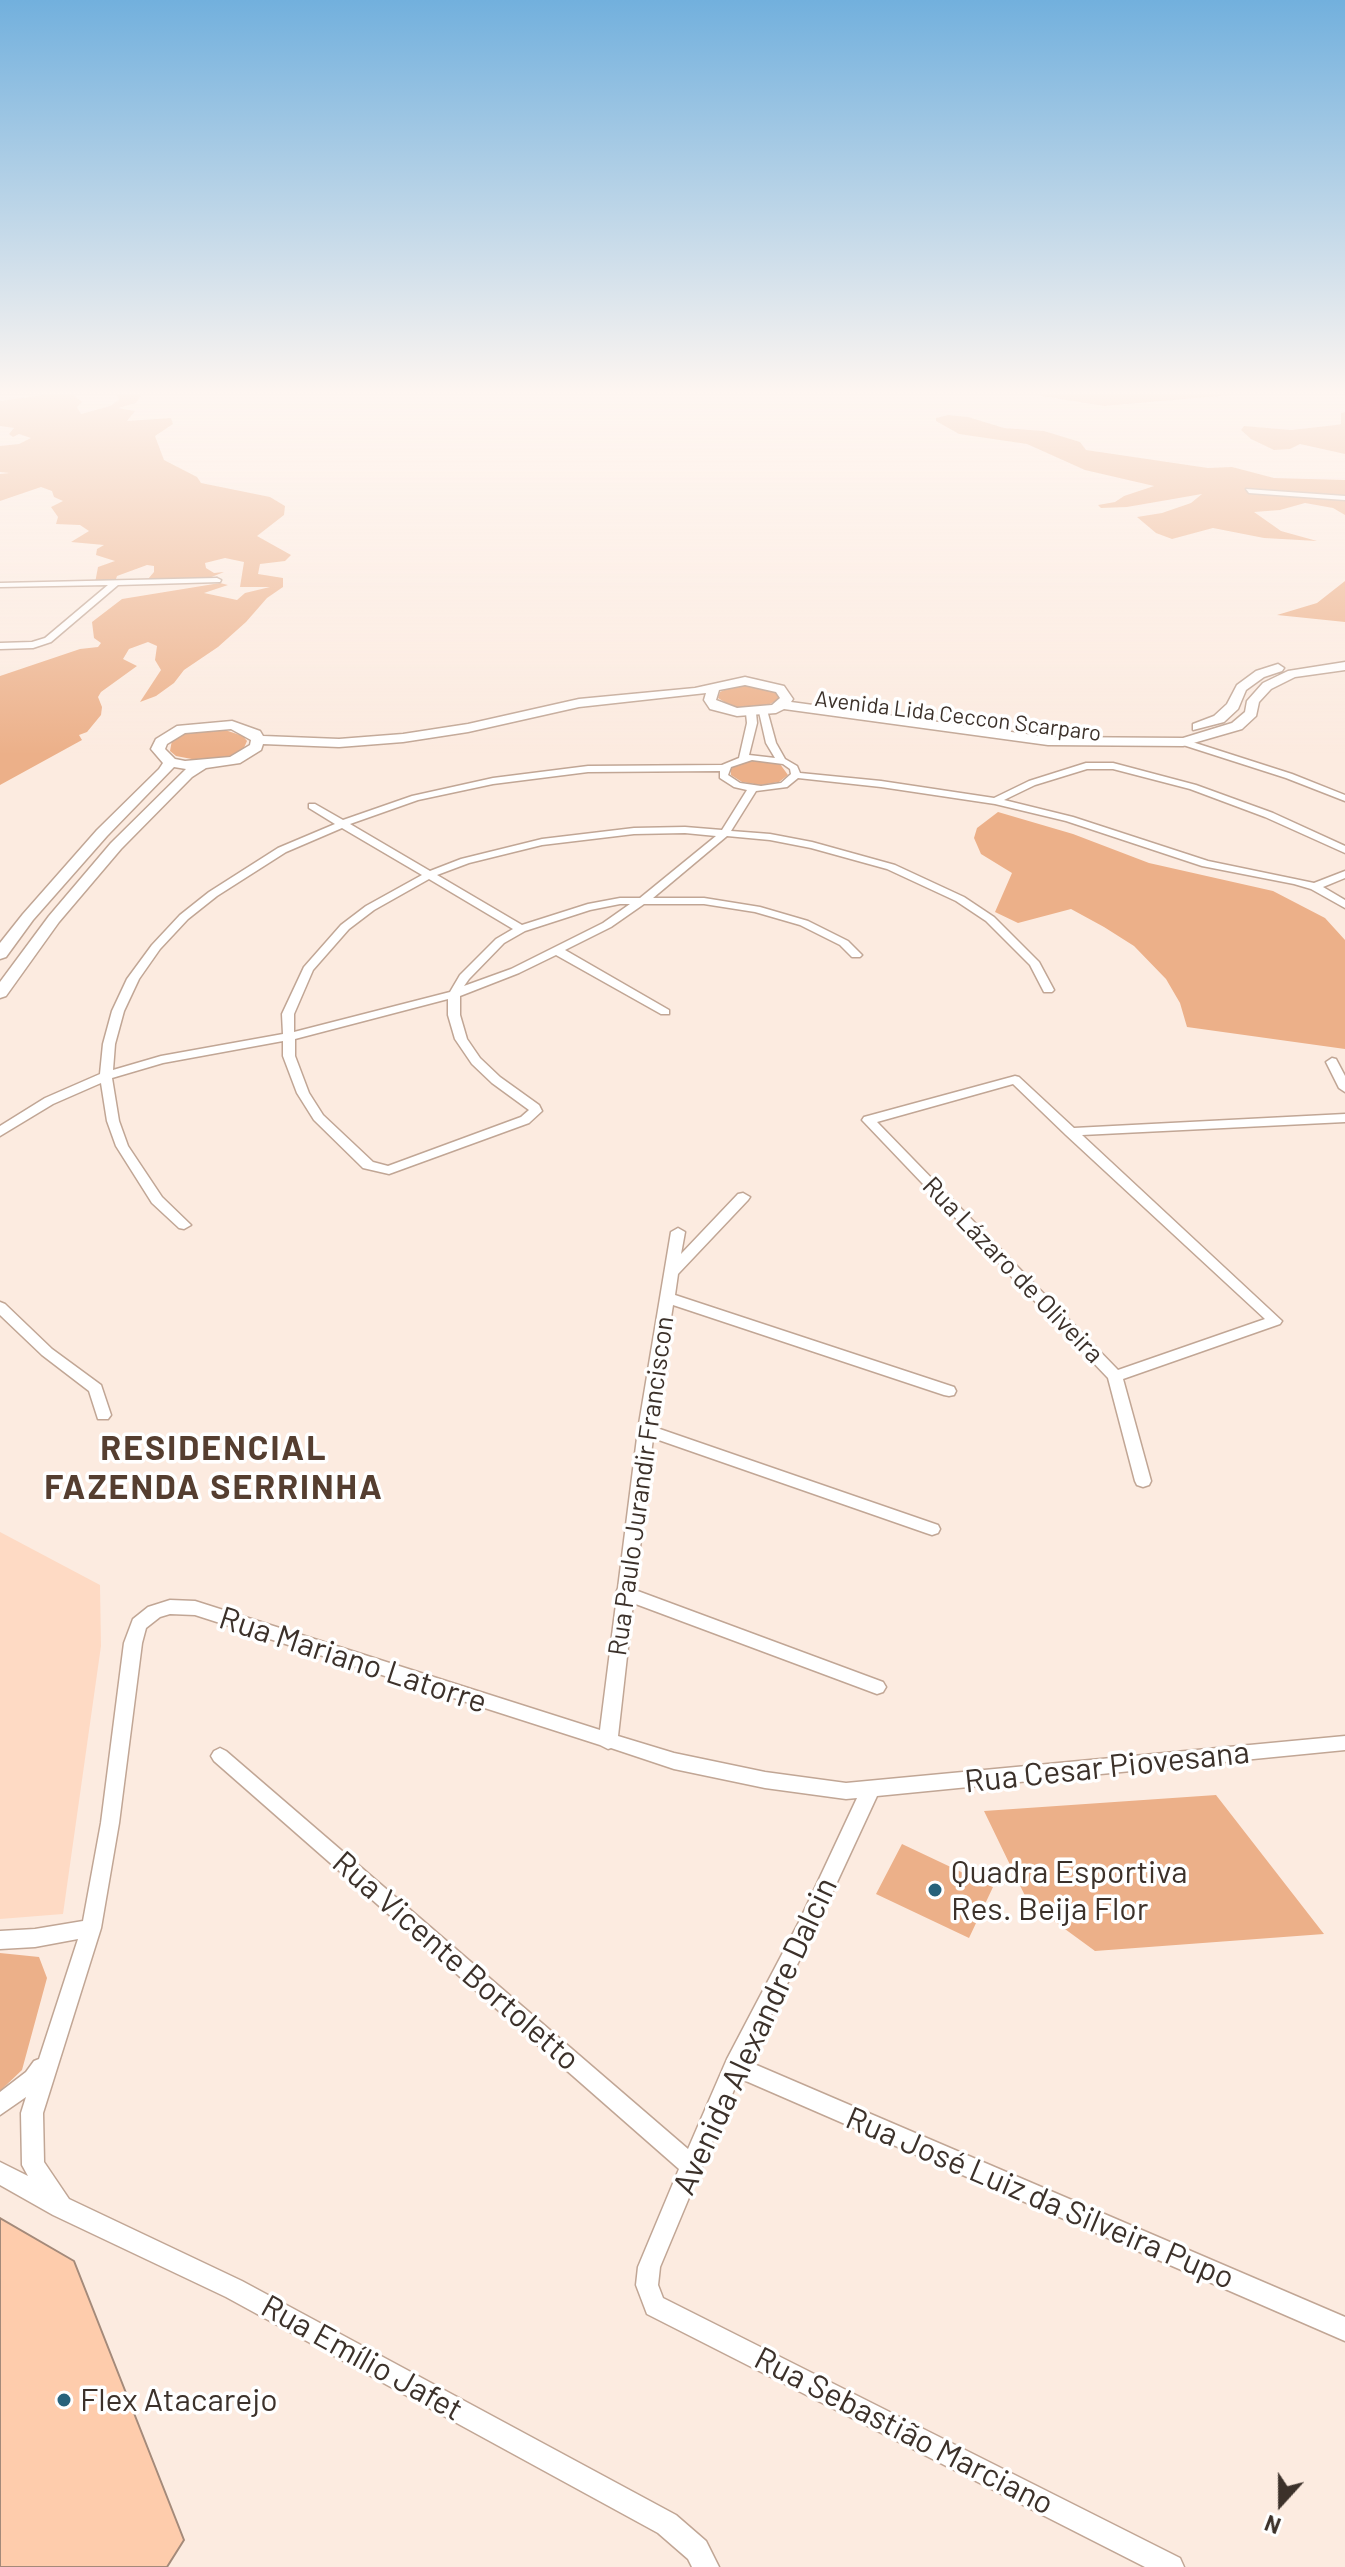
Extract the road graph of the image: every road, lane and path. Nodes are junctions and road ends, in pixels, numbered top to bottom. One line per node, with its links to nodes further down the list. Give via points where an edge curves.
1 (217, 580): 2 (street)
2 (115, 583): 3 (street); 4 (street, via 48,640)
3 (0, 585)
4 (0, 646)
5 (1345, 658): 8 (main road, Avenida Lida Ceccon Scarparo, via 1273,669 1241,688 1219,719 1193,729 1145,734 1025,729)
6 (1345, 666): 12 (main road, Avenida Lida Ceccon Scarparo, via 1292,674 1267,686 1237,726)
7 (713, 690): 8 (main road, via 745,681 770,685); 9 (main road, via 709,695); 11 (main road, via 579,703 403,738 339,743)
8 (785, 699): 10 (main road); 12 (main road, Avenida Lida Ceccon Scarparo, via 1048,741)
9 (715, 706): 10 (main road); 13 (main road, via 691,701 587,711 407,748)
10 (758, 713): 14 (street); 15 (street)
11 (258, 740): 13 (main road); 16 (main road, via 232,725 190,727 161,742 158,749)
12 (1183, 742): 21 (street)
13 (248, 754): 17 (main road)
14 (744, 758): 15 (street); 18 (street)
15 (781, 760): 19 (street)
16 (171, 762): 17 (main road); 34 (main road, via 102,833)
17 (201, 766): 37 (main road, via 116,846)
18 (724, 768): 20 (street, via 726,779); 24 (street, via 631,766 534,774 428,795)
19 (796, 775): 20 (street, via 778,787); 22 (street)
20 (753, 788): 25 (street)
21 (1345, 798)
22 (995, 801): 26 (street, via 1086,766 1113,766 1193,787); 29 (street, via 1206,864)
23 (312, 806): 24 (street)
24 (342, 824): 28 (street); 42 (street, via 247,870 184,917 133,979 118,1011)
25 (725, 833): 28 (street, via 582,835 503,850); 30 (street); 36 (street, via 825,848 927,882 990,919 1015,941)
26 (1345, 850)
27 (1345, 874): 29 (street)
28 (429, 875): 32 (street); 40 (street, via 370,908 325,947 295,993)
29 (1315, 887): 31 (street)
30 (645, 899): 32 (street, via 588,907); 33 (street); 35 (street, via 731,904 781,915 825,932)
31 (1345, 905)
32 (521, 929): 38 (street, via 481,958)
33 (558, 951): 38 (street); 39 (street)
34 (0, 954)
35 (856, 955)
36 (1048, 990)
37 (0, 993)
38 (454, 994): 40 (street); 40 (street, via 461,1039 476,1061 536,1111 402,1168 368,1165 318,1117 293,1069)
39 (665, 1012)
40 (287, 1037): 42 (street, via 161,1060)
41 (1332, 1062): 43 (street)
42 (106, 1076): 45 (street, via 49,1101); 48 (street, via 122,1146 157,1200)
43 (1345, 1088)
44 (1345, 1118): 46 (street)
45 (0, 1132)
46 (1070, 1132): 53 (street, via 1275,1321); 53 (street, Rua Lázaro de Oliveira, via 1015,1080 868,1120)
47 (743, 1197): 50 (street)
48 (184, 1225)
49 (678, 1232): 50 (street, Rua Paulo Jurandir Franciscon)
50 (672, 1273): 51 (street, Rua Paulo Jurandir Franciscon)
51 (668, 1298): 54 (street); 56 (street, Rua Paulo Jurandir Franciscon)
52 (0, 1307): 55 (street, via 96,1389)
53 (1115, 1376): 57 (street, Rua Lázaro de Oliveira)
54 (949, 1391)
55 (103, 1415)
56 (646, 1430): 58 (street); 59 (street, Rua Paulo Jurandir Franciscon)
57 (1143, 1481)
58 (932, 1529)
59 (624, 1593): 60 (street); 61 (street, Rua Paulo Jurandir Franciscon)
60 (877, 1687)
61 (608, 1742): 64 (street, Rua Mariano Latorre, via 765,1780); 65 (street, Rua Mariano Latorre, via 195,1608 154,1612 139,1624 133,1643)
62 (1345, 1743): 64 (street, Rua Cesar Piovesana)
63 (220, 1756): 70 (street, Rua Vicente Bortoletto)
64 (870, 1790): 68 (street, Avenida Alexandre Dalcin)
65 (91, 1928): 66 (street); 67 (street)
66 (0, 1940)
67 (50, 2055): 69 (street, via 33,2079); 72 (street, via 32,2113 31,2140 33,2165)
68 (734, 2066): 70 (street, Avenida Alexandre Dalcin); 74 (street, Rua José Luiz da Silveira Pupo)
69 (0, 2105)
70 (692, 2166): 73 (street, Avenida Alexandre Dalcin, via 649,2267)
71 (0, 2173): 72 (street, Rua Emílio Jafet)
72 (61, 2207): 75 (street, Rua Emílio Jafet, via 234,2289 667,2524 697,2550)
73 (647, 2285): 76 (street, Rua Sebastião Marciano, via 655,2306)
74 (1345, 2329)
75 (706, 2567)
76 (1171, 2567)

